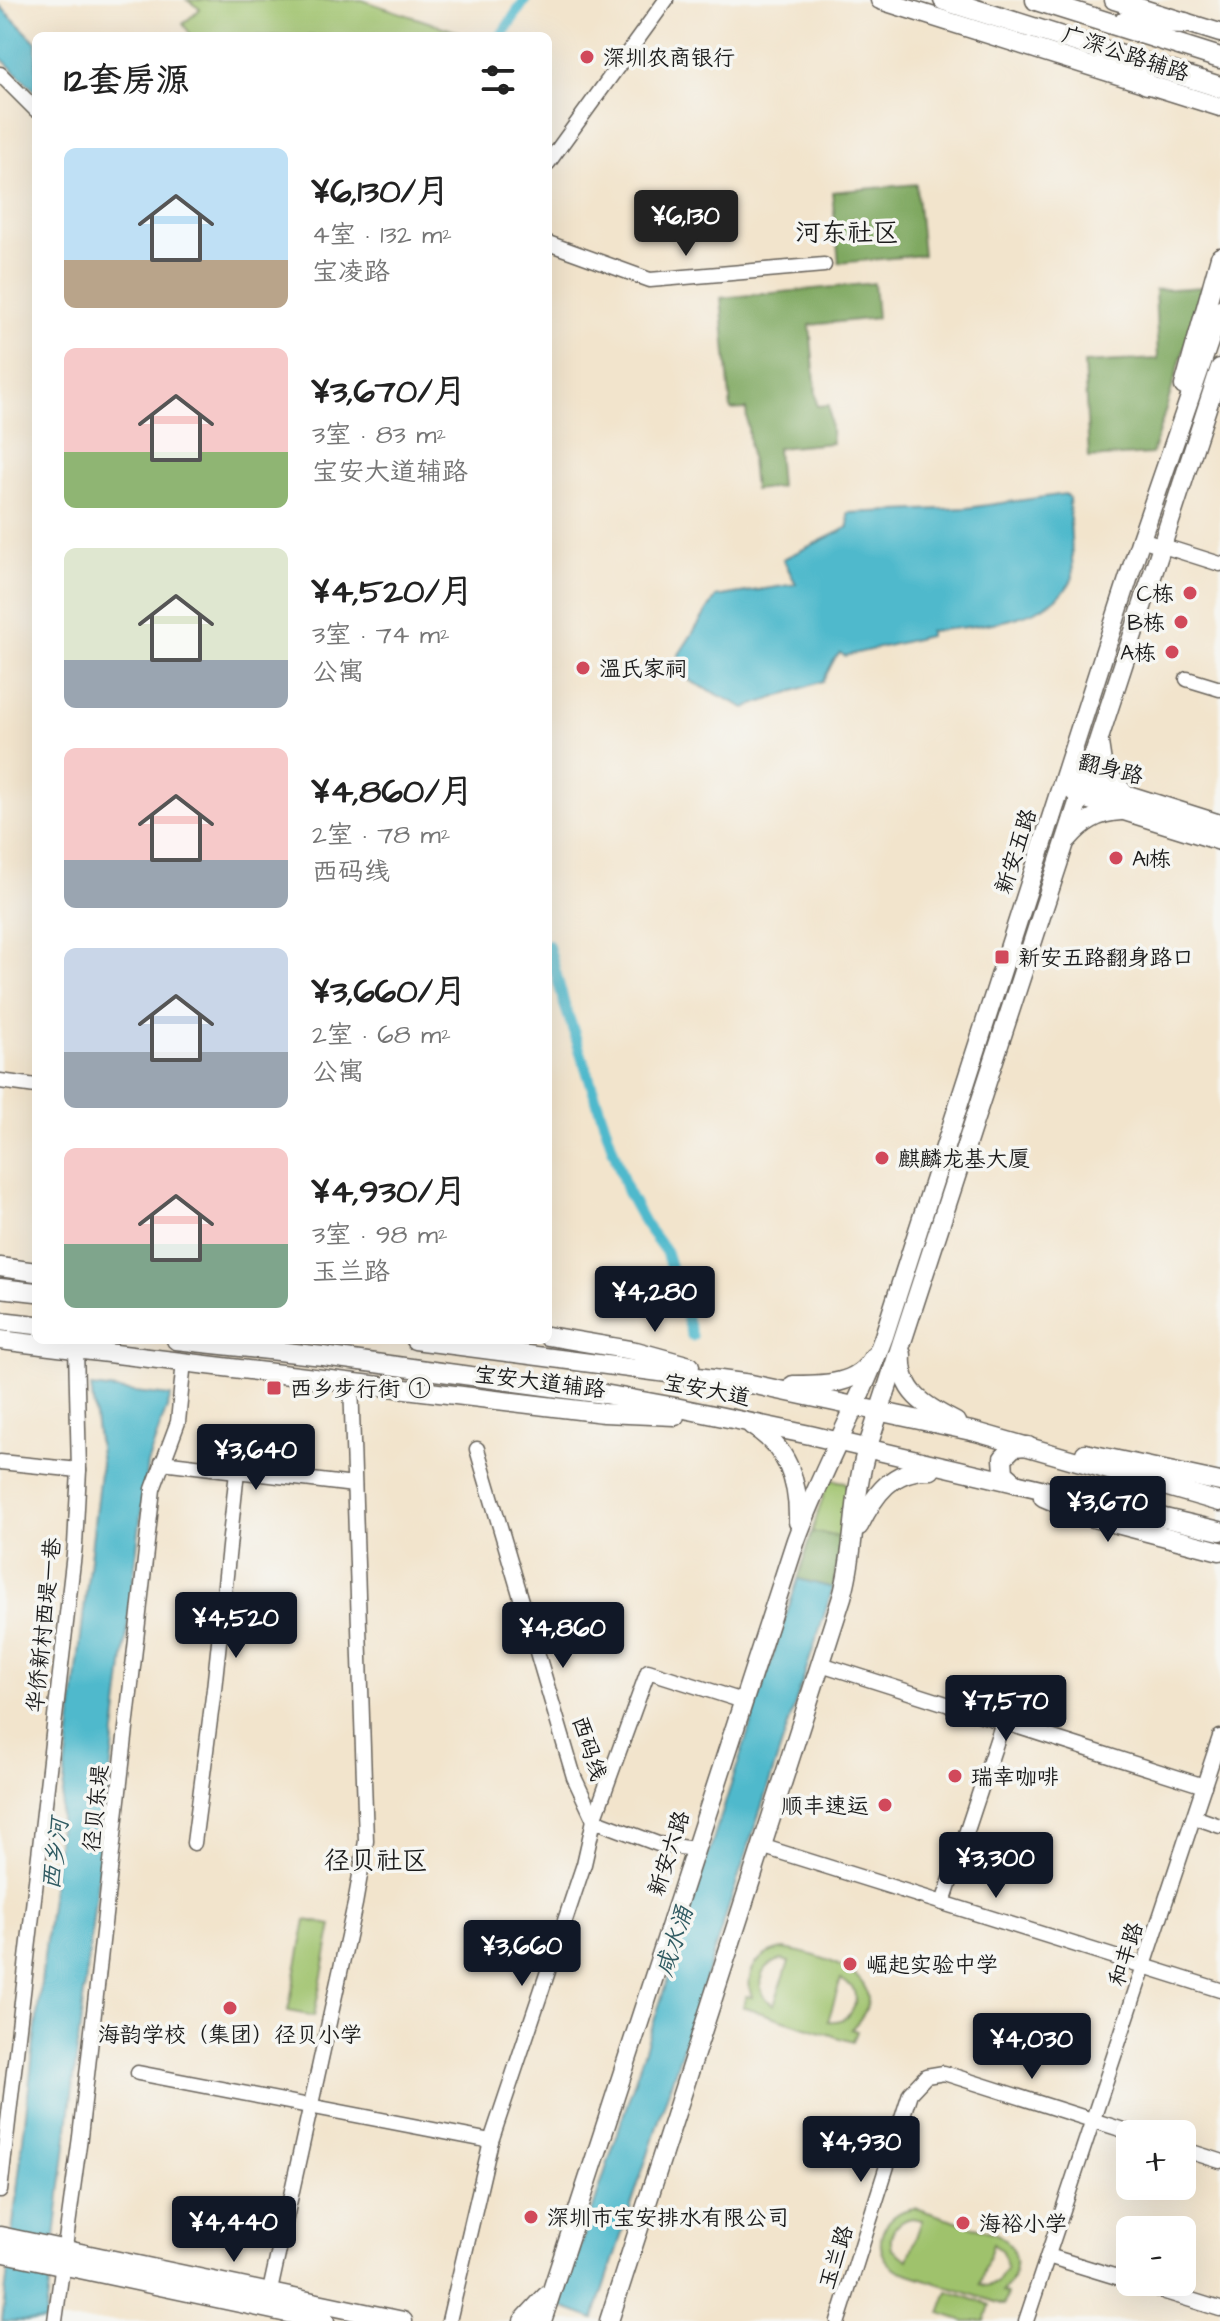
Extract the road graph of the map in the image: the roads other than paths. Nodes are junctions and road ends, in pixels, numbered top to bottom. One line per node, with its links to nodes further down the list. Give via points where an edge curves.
1 (666, 0): 18 (street)
2 (880, 0): 12 (main road, 广深公路辅路)
3 (944, 0): 9 (highway)
4 (1036, 0): 6 (highway)
5 (1114, 0): 7 (main road)
6 (1101, 20): 7 (highway); 10 (highway)
7 (1185, 23): 8 (main road)
8 (1220, 33)
9 (1082, 44): 12 (highway); 13 (highway)
10 (1220, 58)
11 (0, 74): 15 (street)
12 (1147, 84): 14 (main road, 广深公路辅路)
13 (1220, 87)
14 (1200, 102): 16 (main road, 广深公路辅路); 17 (main road)
15 (32, 106)
16 (1220, 107)
17 (1220, 119)
18 (552, 157)
19 (552, 244): 21 (street, via 650,280)
20 (1220, 257): 25 (main road, via 1190,357)
21 (824, 265)
22 (1220, 310): 25 (main road, 新安五路)
23 (1220, 368): 26 (main road, 新安五路)
24 (1220, 400): 26 (main road)
25 (1168, 460): 27 (main road, 新安五路)
26 (1187, 469): 28 (main road, 新安五路)
27 (1141, 539): 28 (street); 33 (main road, 新安五路)
28 (1162, 546): 29 (street); 32 (main road, 新安五路)
29 (1220, 564)
30 (1187, 679): 31 (street)
31 (1220, 689)
32 (1099, 736): 34 (main road, 新安五路); 35 (main road, via 1103,769)
33 (1062, 781): 34 (main road, 翻身路); 47 (main road, 新安五路)
34 (1082, 789): 35 (main road, 翻身路); 38 (main road, 新安五路)
35 (1125, 803): 36 (main road, 翻身路); 37 (main road, 翻身路); 38 (main road, via 1084,823)
36 (1220, 824)
37 (1220, 841)
38 (1062, 849): 49 (main road, 新安五路)
39 (0, 1081): 40 (street)
40 (32, 1085)
41 (0, 1267): 42 (main road)
42 (32, 1271)
43 (0, 1288): 44 (main road)
44 (32, 1292)
45 (0, 1321): 46 (main road)
46 (32, 1325)
47 (884, 1336): 60 (main road, via 870,1363 848,1379 817,1385); 61 (main road, 新安五路)
48 (552, 1337): 60 (main road, 宝安大道辅路, via 636,1351)
49 (904, 1338): 62 (main road, 新安五路); 64 (main road, via 902,1374 909,1388 937,1412)
50 (0, 1340): 51 (main road, 宝安大道辅路)
51 (32, 1343)
52 (38, 1344): 55 (main road, 宝安大道辅路)
53 (214, 1344): 56 (main road, 宝安大道)
54 (446, 1344): 60 (main road, 宝安大道)
55 (76, 1348): 57 (main road, 宝安大道辅路); 71 (street, 华侨新村西堤一巷)
56 (323, 1356): 58 (main road); 63 (main road, 宝安大道, via 604,1394)
57 (181, 1361): 58 (main road, 宝安大道辅路); 70 (street, 径贝东堤, via 178,1422)
58 (231, 1367): 59 (main road, 宝安大道辅路)
59 (351, 1381): 63 (main road, 宝安大道辅路, via 604,1413); 75 (street)
60 (751, 1384): 61 (main road, 宝安大道)
61 (855, 1407): 62 (main road, 宝安大道); 65 (main road, 新安六路)
62 (879, 1412): 64 (main road, 宝安大道); 68 (main road)
63 (743, 1420): 65 (main road, 宝安大道); 81 (main road, via 768,1437 789,1464 797,1491)
64 (976, 1432): 66 (main road, 宝安大道)
65 (840, 1442): 68 (main road, 宝安大道); 81 (main road, 新安六路)
66 (1027, 1446): 74 (main road, via 1014,1447 1003,1458 1004,1473); 76 (main road, via 1104,1456); 77 (main road, 宝安大道)
67 (477, 1449): 89 (street, 西码线, via 574,1777)
68 (867, 1449): 73 (main road, 宝安大道); 80 (main road)
69 (0, 1462): 71 (street)
70 (162, 1462): 72 (street); 106 (street, 径贝东堤, via 153,1489 80,2137)
71 (79, 1470): 104 (street, 华侨新村西堤一巷, via 75,1545)
72 (237, 1471): 75 (street); 91 (street)
73 (972, 1473): 74 (main road, 宝安大道); 80 (main road, via 920,1470 897,1476 873,1499)
74 (1016, 1483): 79 (main road, 宝安大道); 82 (main road, via 1090,1517)
75 (354, 1485): 98 (street, via 366,1841)
76 (1220, 1485): 77 (main road)
77 (1190, 1493): 78 (main road, 宝安大道)
78 (1220, 1502)
79 (1220, 1531)
80 (855, 1536): 83 (main road)
81 (796, 1540): 84 (main road, 新安六路)
82 (1220, 1551)
83 (821, 1664): 85 (street); 92 (main road)
84 (743, 1701): 89 (street, via 648,1671); 93 (main road, 新安六路)
85 (1003, 1722): 87 (street); 94 (street)
86 (1220, 1737): 87 (street, 和丰路)
87 (1204, 1786): 88 (street, 和丰路)
88 (1194, 1817): 90 (street); 95 (street, 和丰路)
89 (594, 1820): 93 (street, via 658,1844); 101 (street)
90 (1220, 1826)
91 (194, 1843)
92 (761, 1846): 94 (street); 110 (main road)
93 (694, 1849): 109 (main road, 新安六路)
94 (943, 1903): 95 (street)
95 (1144, 1966): 96 (street); 99 (street, 和丰路)
96 (1220, 1990)
97 (138, 2073): 98 (street)
98 (312, 2105): 101 (street); 112 (street)
99 (1093, 2120): 100 (street); 107 (street, 和丰路); 122 (street, 玉兰路, via 944,2073 926,2076 910,2093)
100 (1116, 2127)
101 (491, 2141): 117 (street)
102 (1196, 2153): 103 (street)
103 (1220, 2161)
104 (0, 2191)
105 (1, 2244): 106 (main road)
106 (60, 2256): 112 (main road); 114 (street, 径贝东堤)
107 (1048, 2256): 108 (street); 123 (street, 和丰路)
108 (1116, 2277)
109 (554, 2284): 118 (main road); 119 (main road, 新安六路)
110 (619, 2284): 120 (main road); 121 (main road)
111 (1178, 2296): 113 (street)
112 (268, 2300): 115 (main road); 116 (main road)
113 (1220, 2309)
114 (55, 2321)
115 (325, 2321)
116 (403, 2321)
117 (449, 2321)
118 (523, 2321)
119 (542, 2321)
120 (609, 2321)
121 (620, 2321)
122 (838, 2321)
123 (1026, 2321)

